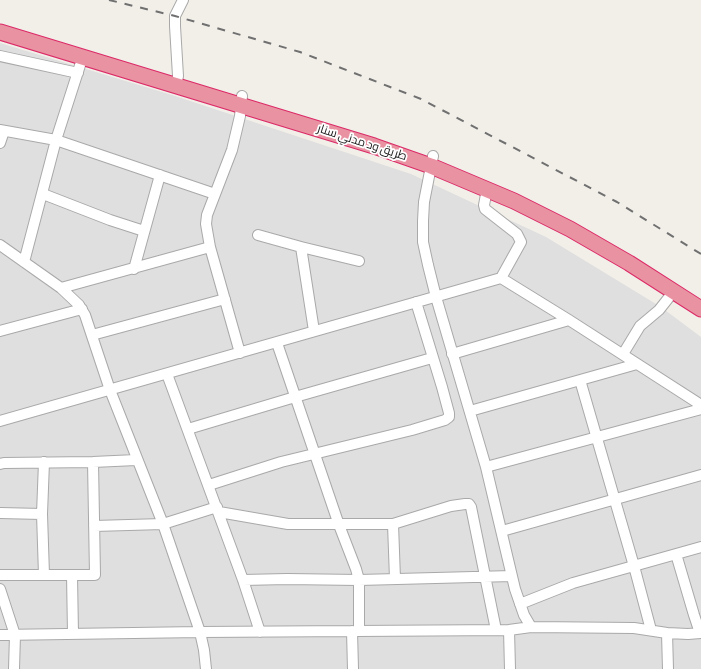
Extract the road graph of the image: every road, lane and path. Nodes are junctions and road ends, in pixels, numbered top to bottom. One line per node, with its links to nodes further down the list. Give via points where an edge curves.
1 (182, 0): 7 (street, via 175,26)
2 (0, 22): 7 (highway, طريق ود مدني سنار)
3 (0, 32): 5 (highway, طريق ود مدني سنار)
4 (0, 56): 6 (street)
5 (83, 56): 6 (street); 7 (highway, طريق ود مدني سنار)
6 (78, 73): 10 (street)
7 (177, 81): 8 (highway, طريق ود مدني سنار)
8 (241, 100): 12 (highway, طريق ود مدني سنار, via 374,146); 16 (street, via 232,150)
9 (2, 131): 10 (street); 11 (street)
10 (56, 140): 13 (street); 15 (street)
11 (0, 143)
12 (432, 161): 14 (highway, طريق ود مدني سنار); 28 (street, via 424,202 423,235); 29 (highway, طريق ود مدني سنار, via 490,180 553,210 633,255)
13 (160, 175): 16 (street); 17 (street)
14 (487, 189): 25 (street, via 485,210 517,234 521,242); 27 (highway, طريق ود مدني سنار, via 577,232)
15 (43, 194): 17 (street); 23 (street)
16 (215, 194): 20 (street, via 206,224)
17 (144, 231): 24 (street)
18 (258, 234): 21 (street)
19 (0, 245): 23 (street)
20 (210, 247): 24 (street); 30 (street)
21 (301, 247): 22 (street); 36 (street)
22 (359, 261)
23 (24, 262): 26 (street)
24 (134, 269): 26 (street)
25 (501, 278): 28 (street); 34 (street)
26 (61, 288): 32 (street)
27 (674, 291): 33 (highway, طريق ود مدني سنار); 41 (street, via 659,310 640,326)
28 (436, 297): 31 (street); 40 (street)
29 (701, 298)
30 (225, 299): 37 (street); 39 (street)
31 (416, 302): 36 (street); 42 (street)
32 (82, 309): 35 (street); 37 (street)
33 (701, 309)
34 (569, 320): 40 (street); 41 (street)
35 (0, 331)
36 (314, 331): 38 (street)
37 (92, 335): 46 (street)
38 (277, 343): 39 (street); 47 (street)
39 (240, 353): 44 (street)
40 (452, 354): 50 (street)
41 (623, 354): 43 (street)
42 (432, 358): 47 (street); 54 (street, via 449,418 412,430)
43 (637, 364): 45 (street); 48 (street)
44 (167, 374): 46 (street); 52 (street)
45 (580, 380): 50 (street); 53 (street)
46 (110, 390): 51 (street); 55 (street)
47 (295, 397): 52 (street); 54 (street)
48 (701, 405)
49 (701, 409): 53 (street)
50 (470, 411): 59 (street)
51 (0, 421)
52 (188, 429): 61 (street)
53 (596, 437): 59 (street); 62 (street)
54 (316, 453): 61 (street); 68 (street)
55 (136, 460): 57 (street); 66 (street)
56 (44, 462): 57 (street); 58 (street); 65 (street)
57 (93, 462): 69 (street)
58 (0, 464)
59 (486, 467): 70 (street)
60 (701, 475): 62 (street)
61 (209, 485): 63 (street)
62 (615, 500): 70 (street); 73 (street)
63 (218, 509): 66 (street); 68 (street, via 288,524); 80 (street)
64 (0, 513): 65 (street)
65 (42, 514): 75 (street)
66 (162, 524): 69 (street); 89 (street)
67 (393, 524): 68 (street); 78 (street, via 451,506 469,504); 79 (street)
68 (339, 525): 81 (street)
69 (94, 526): 76 (street, via 95,575)
70 (502, 531): 77 (street)
71 (701, 547): 72 (street)
72 (676, 554): 73 (street); 92 (street)
73 (634, 566): 83 (street, via 573,583); 87 (street)
74 (0, 575): 75 (street)
75 (44, 575): 76 (street)
76 (72, 575): 93 (street)
77 (512, 576): 78 (street); 83 (street)
78 (485, 577): 79 (street); 85 (street)
79 (395, 579): 81 (street)
80 (243, 580): 81 (street); 90 (street)
81 (359, 580): 88 (street)
82 (0, 589): 95 (street)
83 (520, 604): 84 (street)
84 (531, 627): 86 (street); 87 (street, via 616,627)
85 (496, 630): 86 (street); 88 (street)
86 (509, 630): 99 (street)
87 (651, 630): 91 (street)
88 (356, 631): 90 (street); 98 (street)
89 (200, 632): 90 (street); 93 (street); 97 (street)
90 (260, 632)
91 (667, 633): 92 (street); 100 (street)
92 (701, 633)
93 (73, 634): 95 (street)
94 (0, 635): 95 (street)
95 (15, 635): 96 (street)
96 (14, 669)
97 (206, 669)
98 (353, 669)
99 (510, 669)
100 (668, 669)

